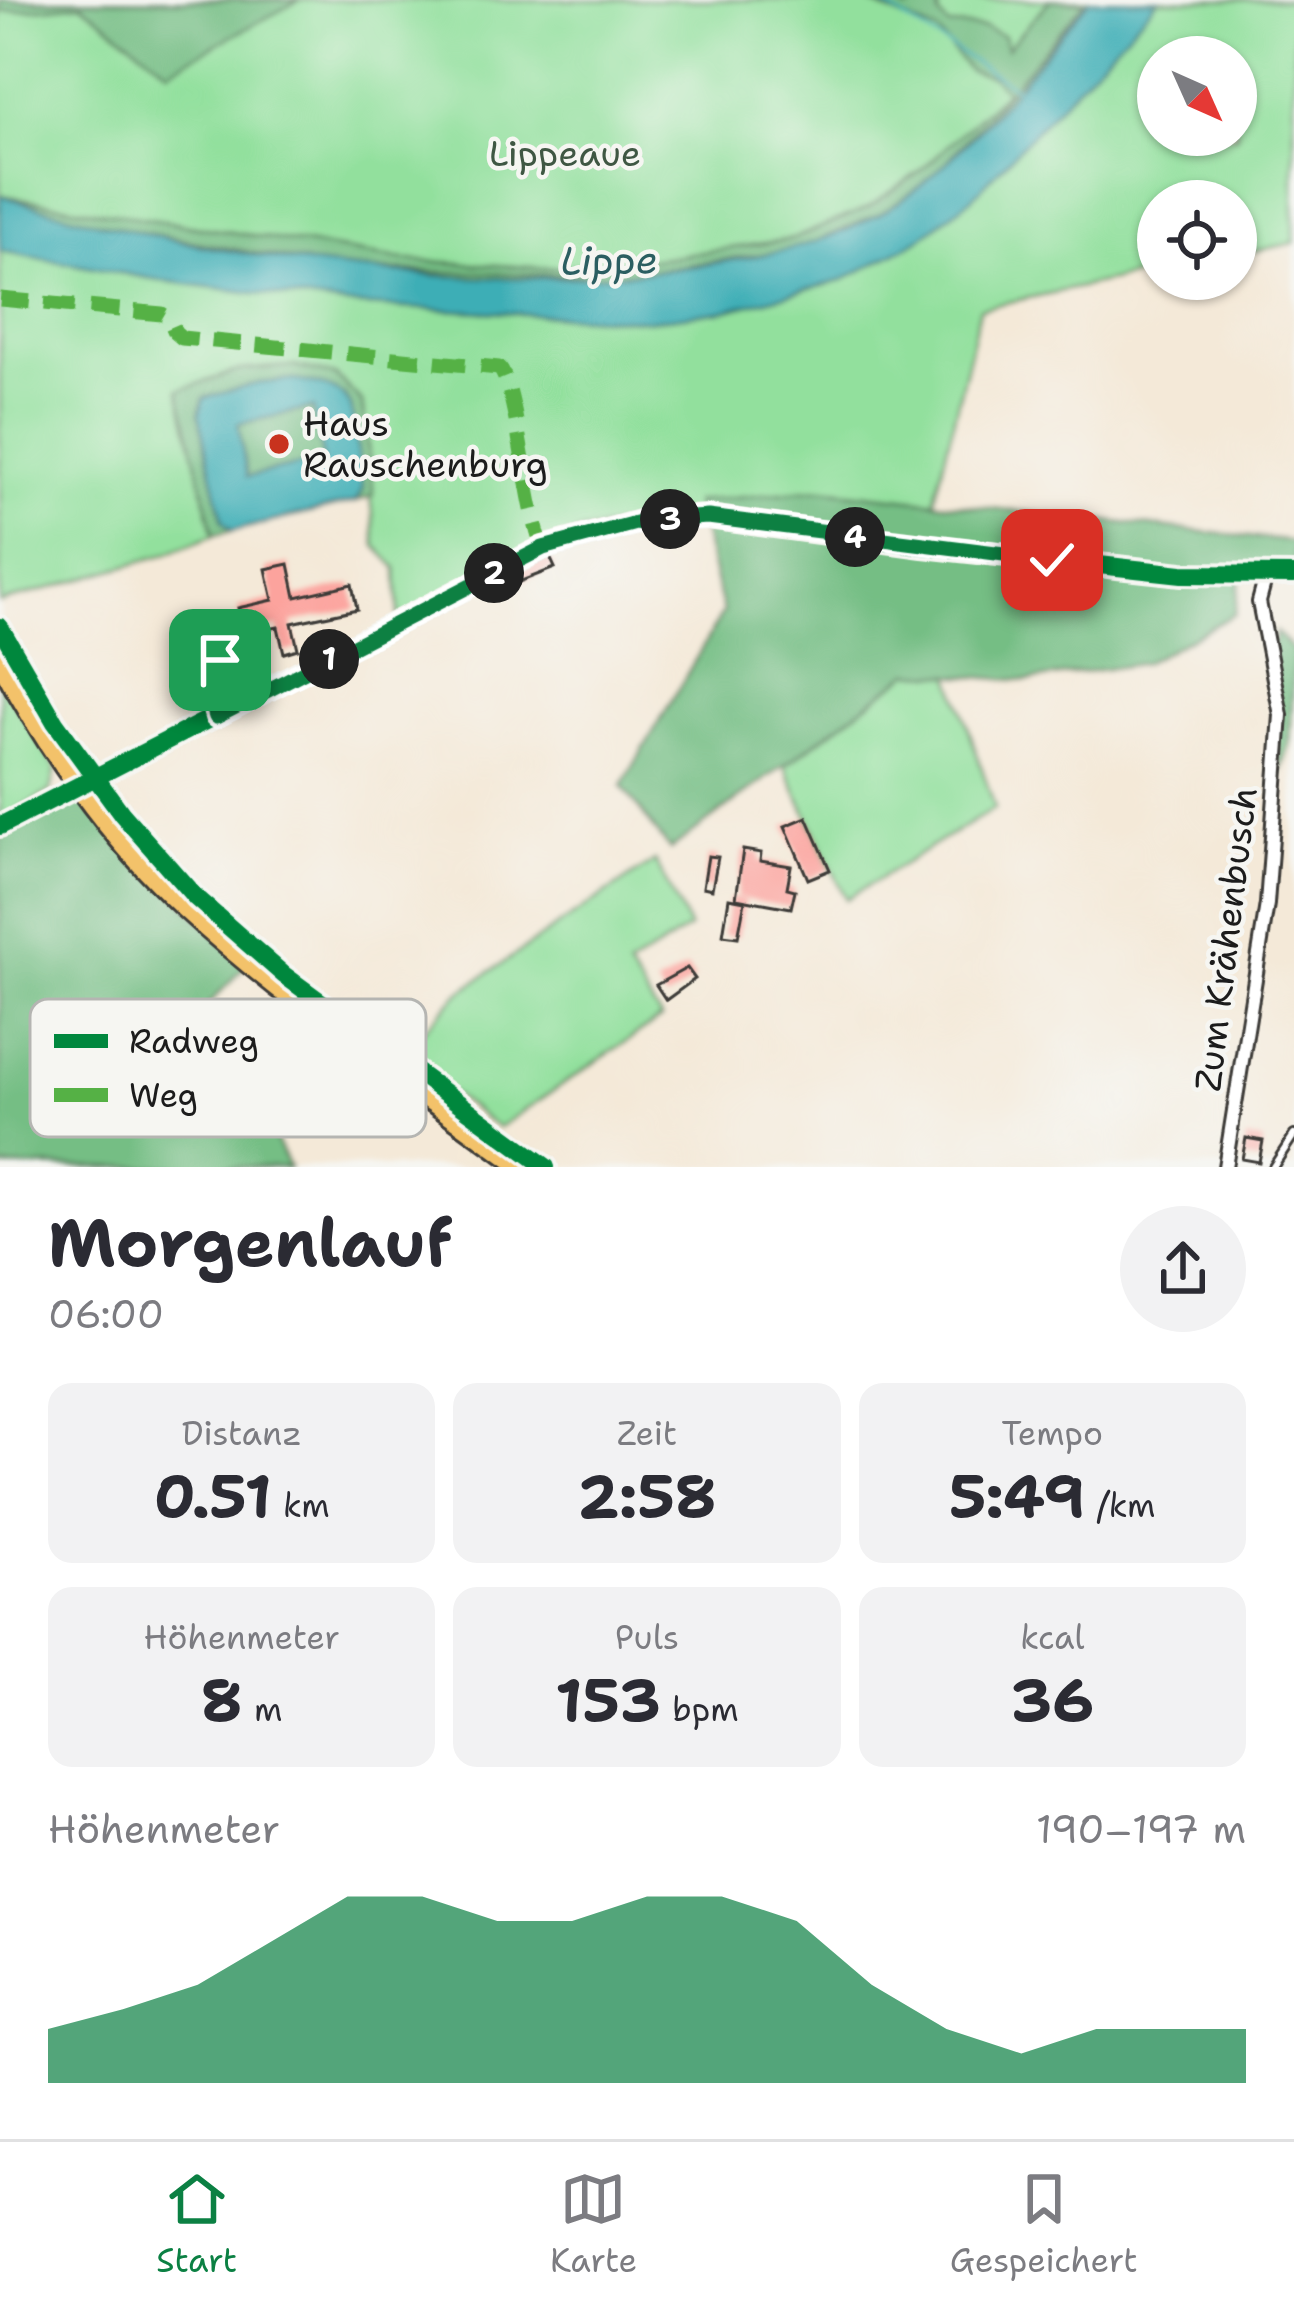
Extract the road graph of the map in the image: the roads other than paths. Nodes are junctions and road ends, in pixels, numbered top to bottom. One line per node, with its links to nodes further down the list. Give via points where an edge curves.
1 (1294, 575): 2 (street)
2 (1266, 576): 5 (street, via 1182,574 708,517 643,521 543,548); 12 (street, Zum Krähenbusch, via 1259,602 1280,737 1267,904)
3 (218, 619): 5 (lane)
4 (0, 658): 6 (main road)
5 (216, 717): 6 (street)
6 (80, 784): 7 (street); 8 (main road, via 183,905)
7 (0, 826)
8 (297, 999)
9 (426, 1094): 11 (main road)
10 (1294, 1135): 13 (lane)
11 (524, 1167)
12 (1225, 1167)
13 (1274, 1167)

